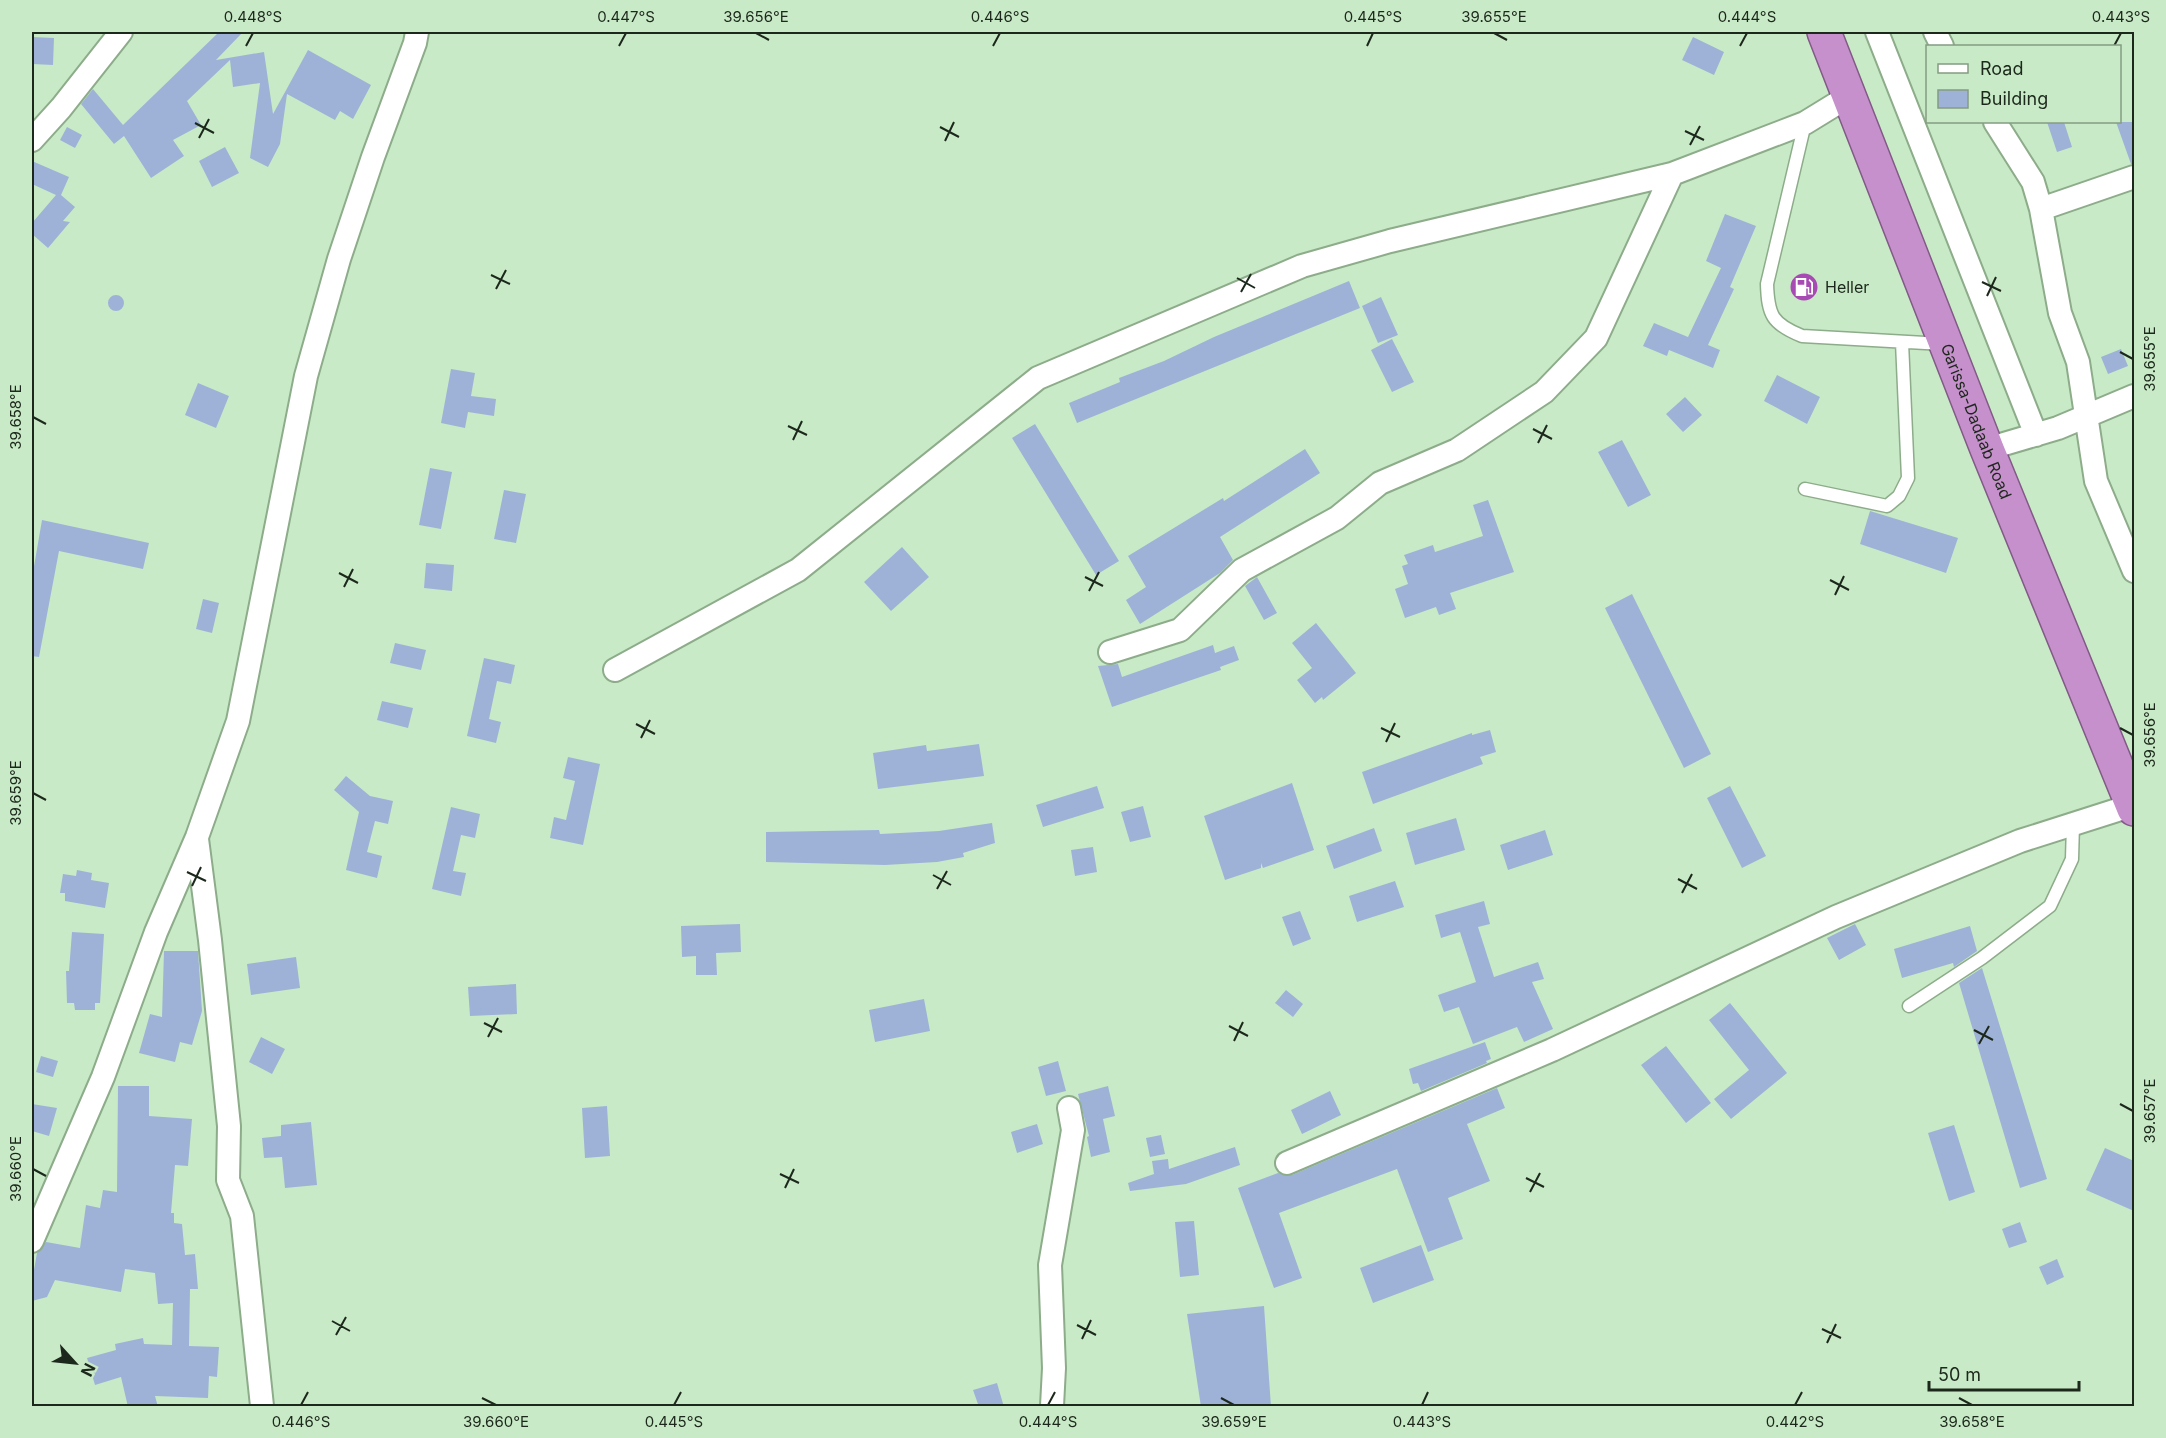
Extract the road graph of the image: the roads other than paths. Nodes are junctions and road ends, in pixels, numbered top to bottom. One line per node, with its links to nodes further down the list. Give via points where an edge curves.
1 (121, 32): 8 (street)
2 (417, 32): 24 (street, via 339,259 306,376 238,721)
3 (1824, 32): 5 (highway, Garissa-Dadaab Road)
4 (1877, 32): 16 (street)
5 (1849, 96): 6 (street); 13 (highway, Garissa-Dadaab Road)
6 (1804, 123): 9 (street); 12 (lane, via 1767,284 1768,309 1785,329 1802,336)
7 (1996, 123): 11 (street, via 2033,182)
8 (32, 140)
9 (1672, 174): 20 (street, via 1596,338 1545,392 1457,450 1380,483 1337,518 1242,570 1180,630); 21 (street, via 1390,241 1302,266 1038,378 798,570)
10 (2134, 177): 11 (street)
11 (2041, 209): 15 (street, via 2060,313 2078,362)
12 (1902, 342): 13 (lane); 18 (lane, via 1908,478 1899,496 1887,506)
13 (1946, 344): 17 (highway, Garissa-Dadaab Road)
14 (2134, 396): 15 (street)
15 (2084, 415): 16 (street); 19 (street, via 2096,481)
16 (2036, 435): 17 (street)
17 (1987, 448): 22 (highway, Garissa-Dadaab Road)
18 (1805, 489)
19 (2134, 571)
20 (1110, 652)
21 (615, 670)
22 (2134, 807): 23 (street)
23 (2073, 824): 25 (lane, via 2072,859 2050,906 1982,958); 27 (street, via 2020,841 1836,917 1552,1050)
24 (197, 837): 28 (street, via 156,932 103,1077); 29 (street, via 229,1126 228,1179 242,1216)
25 (1909, 1006)
26 (1069, 1108): 30 (street, via 1072,1130 1050,1265)
27 (1287, 1162)
28 (32, 1241)
29 (262, 1407)
30 (1052, 1407)

